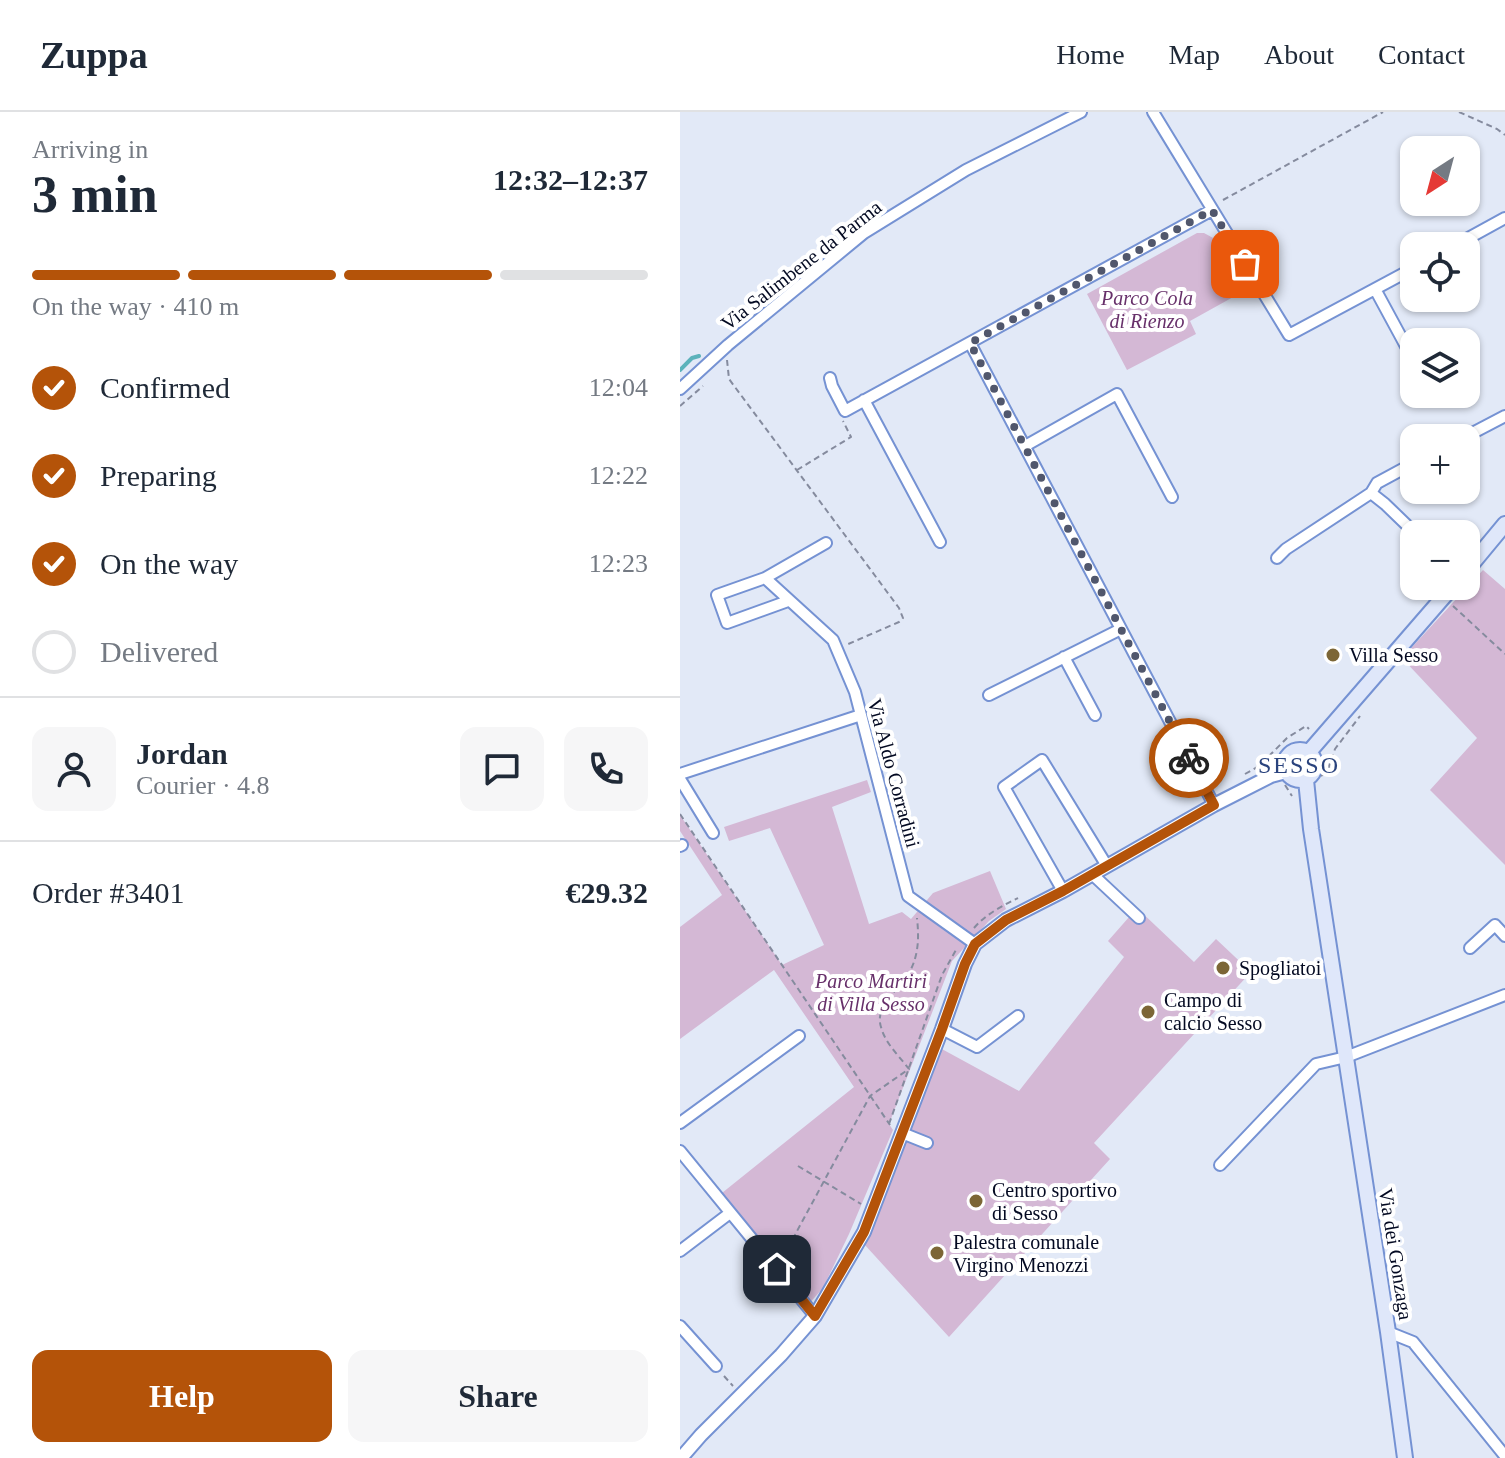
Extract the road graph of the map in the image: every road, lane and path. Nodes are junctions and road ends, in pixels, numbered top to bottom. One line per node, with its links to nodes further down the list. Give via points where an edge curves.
1 (1081, 112): 16 (street, Via Salimbene da Parma, via 985,160 864,233)
2 (1153, 112): 6 (street)
3 (1383, 112): 6 (path)
4 (1459, 112): 5 (path)
5 (1505, 135)
6 (1211, 209): 10 (street, via 1289,335); 12 (street)
7 (1505, 218): 8 (street)
8 (1480, 232)
9 (1400, 276): 10 (street)
10 (1375, 289): 11 (street)
11 (1400, 335)
12 (970, 343): 17 (street); 22 (street)
13 (727, 359): 23 (path, via 729,379)
14 (830, 378): 17 (street, via 845,411)
15 (706, 382): 18 (path)
16 (680, 389)
17 (864, 400): 29 (street)
18 (680, 406)
19 (840, 416): 23 (path, via 851,437)
20 (1505, 416): 21 (street)
21 (1480, 429)
22 (1025, 446): 26 (street, via 1117,394); 37 (street)
23 (796, 470): 38 (path, via 903,618)
24 (1400, 471): 25 (street, via 1377,483)
25 (1371, 493): 27 (street); 32 (street)
26 (1172, 497)
27 (1402, 520)
28 (1505, 524): 31 (main road)
29 (940, 542)
30 (826, 543): 33 (street)
31 (1480, 554)
32 (1277, 558)
33 (765, 578): 35 (street, Via Aldo Corradini); 35 (street, via 717,595 727,623)
34 (1441, 600): 44 (main road)
35 (788, 601): 38 (street, Via Aldo Corradini, via 833,640)
36 (1451, 604): 39 (path)
37 (1121, 629): 40 (street); 51 (street)
38 (837, 650): 42 (street, Via Aldo Corradini)
39 (1505, 654)
40 (1064, 657): 41 (street); 43 (street)
41 (989, 695)
42 (861, 715): 47 (street); 57 (street, Via Aldo Corradini, via 908,896)
43 (1095, 715)
44 (1321, 738): 45 (main road); 48 (path, via 1306,726 1287,738 1259,766); 49 (path, via 1335,749 1327,772)
45 (1309, 752): 46 (main road, via 1292,751); 49 (main road, Via dei Gonzaga, via 1314,757)
46 (1286, 772): 48 (street); 49 (main road, via 1295,780)
47 (680, 776): 53 (street)
48 (1266, 778): 50 (path, via 1270,785 1286,785 1296,801); 51 (street)
49 (1312, 781): 50 (main road, Via dei Gonzaga)
50 (1308, 800): 66 (main road, Via dei Gonzaga)
51 (1214, 805): 54 (street)
52 (680, 814): 68 (path)
53 (713, 833)
54 (1107, 866): 55 (street); 56 (street, via 1042,760 1004,787)
55 (1092, 874): 56 (street); 58 (street)
56 (1063, 891): 60 (street)
57 (914, 901): 60 (street); 67 (path, via 918,949 880,1020 886,1038)
58 (1139, 918)
59 (1505, 936): 61 (street, via 1495,925)
60 (970, 941): 64 (street); 67 (path, via 942,975)
61 (1470, 948)
62 (1505, 995): 66 (street)
63 (1018, 1016): 64 (street, via 977,1047)
64 (942, 1029): 70 (street)
65 (799, 1036): 69 (street)
66 (1346, 1057): 73 (street, via 1316,1064); 82 (main road, Via dei Gonzaga)
67 (909, 1069): 68 (path); 68 (path, via 889,1124)
68 (870, 1096): 75 (path)
69 (680, 1123)
70 (902, 1133): 71 (street); 76 (street)
71 (927, 1143)
72 (680, 1151): 77 (street)
73 (1220, 1165)
74 (798, 1166): 75 (path)
75 (824, 1182): 76 (path); 79 (path)
76 (873, 1211): 80 (street)
77 (730, 1213): 78 (street); 79 (street)
78 (680, 1251)
79 (777, 1269): 80 (street)
80 (815, 1316): 84 (street)
81 (680, 1326): 83 (street)
82 (1388, 1332): 85 (street, via 1413,1342); 87 (main road, Via dei Gonzaga)
83 (716, 1366): 84 (path)
84 (741, 1395): 86 (street)
85 (1505, 1456)
86 (681, 1458)
87 (1405, 1458)

